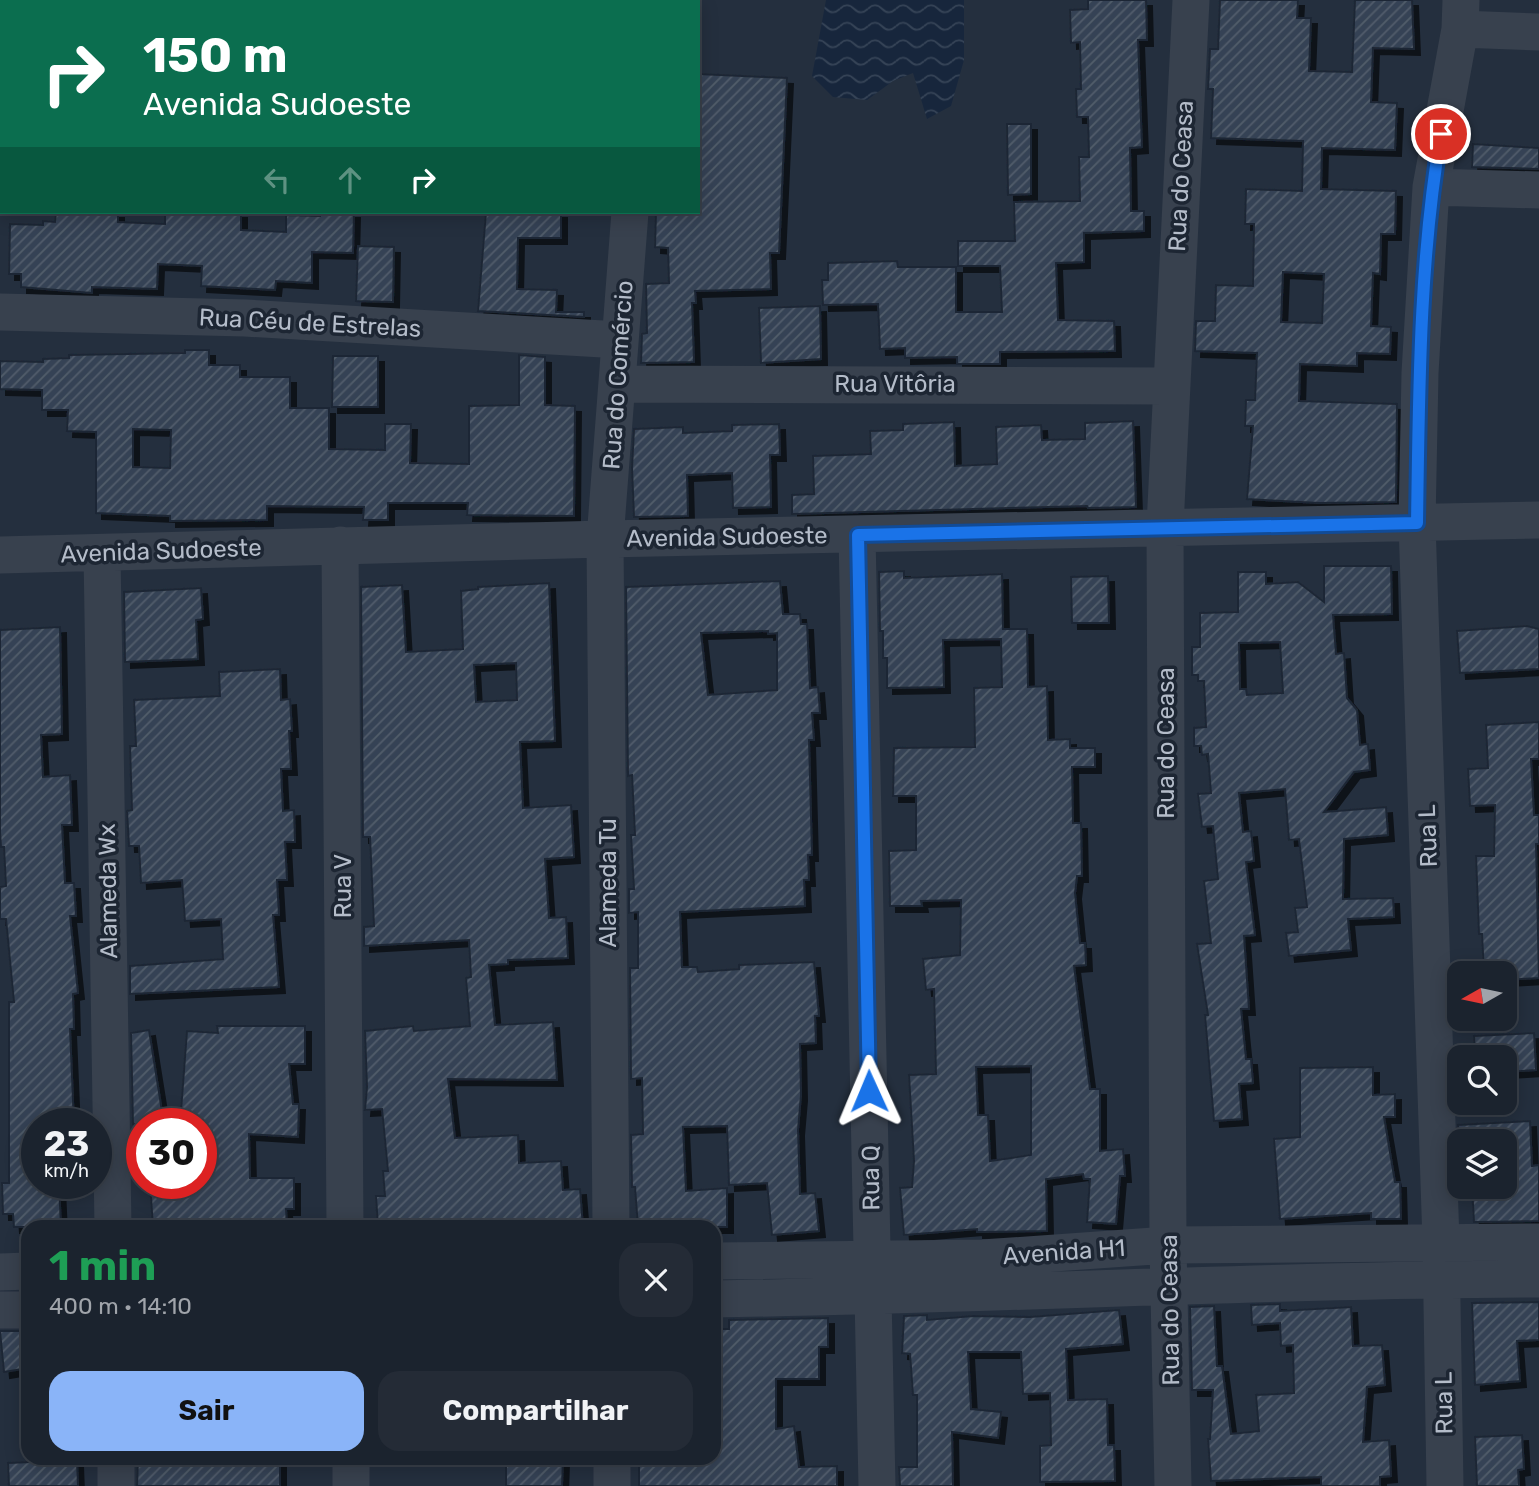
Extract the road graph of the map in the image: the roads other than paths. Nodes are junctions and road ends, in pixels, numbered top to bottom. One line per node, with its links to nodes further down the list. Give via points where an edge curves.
1 (1191, 0): 10 (street, Rua do Ceasa)
2 (1460, 15): 3 (street); 4 (street, Rua L)
3 (1539, 32)
4 (1432, 187): 5 (street); 12 (street, Rua L, via 1420,373)
5 (1539, 190)
6 (629, 214): 8 (street, Rua do Comércio)
7 (0, 312): 8 (street, Rua Céu de Estrelas, via 245,318)
8 (620, 340): 9 (street, Rua do Comércio)
9 (619, 384): 10 (street, Rua Vitôria); 15 (street, Rua do Comércio)
10 (1170, 386): 13 (street, Rua do Ceasa)
11 (1539, 520): 12 (street, Avenida Sudoeste)
12 (1417, 523): 13 (street, Avenida Sudoeste); 22 (street, Rua L)
13 (1165, 527): 14 (street, Avenida Sudoeste); 24 (street, Rua do Ceasa)
14 (858, 535): 15 (street, Avenida Sudoeste); 25 (street, Rua Q)
15 (605, 539): 16 (street, Avenida Sudoeste); 21 (street, Alameda Tu)
16 (340, 545): 18 (street, Avenida Sudoeste); 20 (street, Rua V)
17 (0, 555): 18 (street, Avenida Sudoeste)
18 (102, 555): 19 (street, Alameda Wx)
19 (113, 1220)
20 (345, 1220)
21 (611, 1220)
22 (1441, 1242): 23 (street, Avenida H1); 24 (street, Avenida H1); 29 (street, Rua L)
23 (1539, 1242)
24 (1168, 1245): 25 (street, Avenida H1, via 983,1258); 31 (street, Rua do Ceasa)
25 (873, 1258): 26 (street, Avenida H1); 32 (street, Rua Q)
26 (721, 1261)
27 (21, 1271): 28 (street)
28 (0, 1272)
29 (1441, 1279): 30 (street, Avenida H1); 31 (street, Avenida H1); 44 (street, Rua L)
30 (1539, 1279)
31 (1170, 1285): 32 (street, Avenida H1); 43 (street, Rua do Ceasa)
32 (874, 1297): 33 (street, Avenida H1); 42 (street, Rua Q)
33 (721, 1298)
34 (0, 1310): 35 (street)
35 (21, 1310)
36 (116, 1465): 39 (street)
37 (351, 1465): 40 (street)
38 (612, 1465): 41 (street)
39 (116, 1486)
40 (351, 1486)
41 (612, 1486)
42 (877, 1486)
43 (1173, 1486)
44 (1445, 1486)

